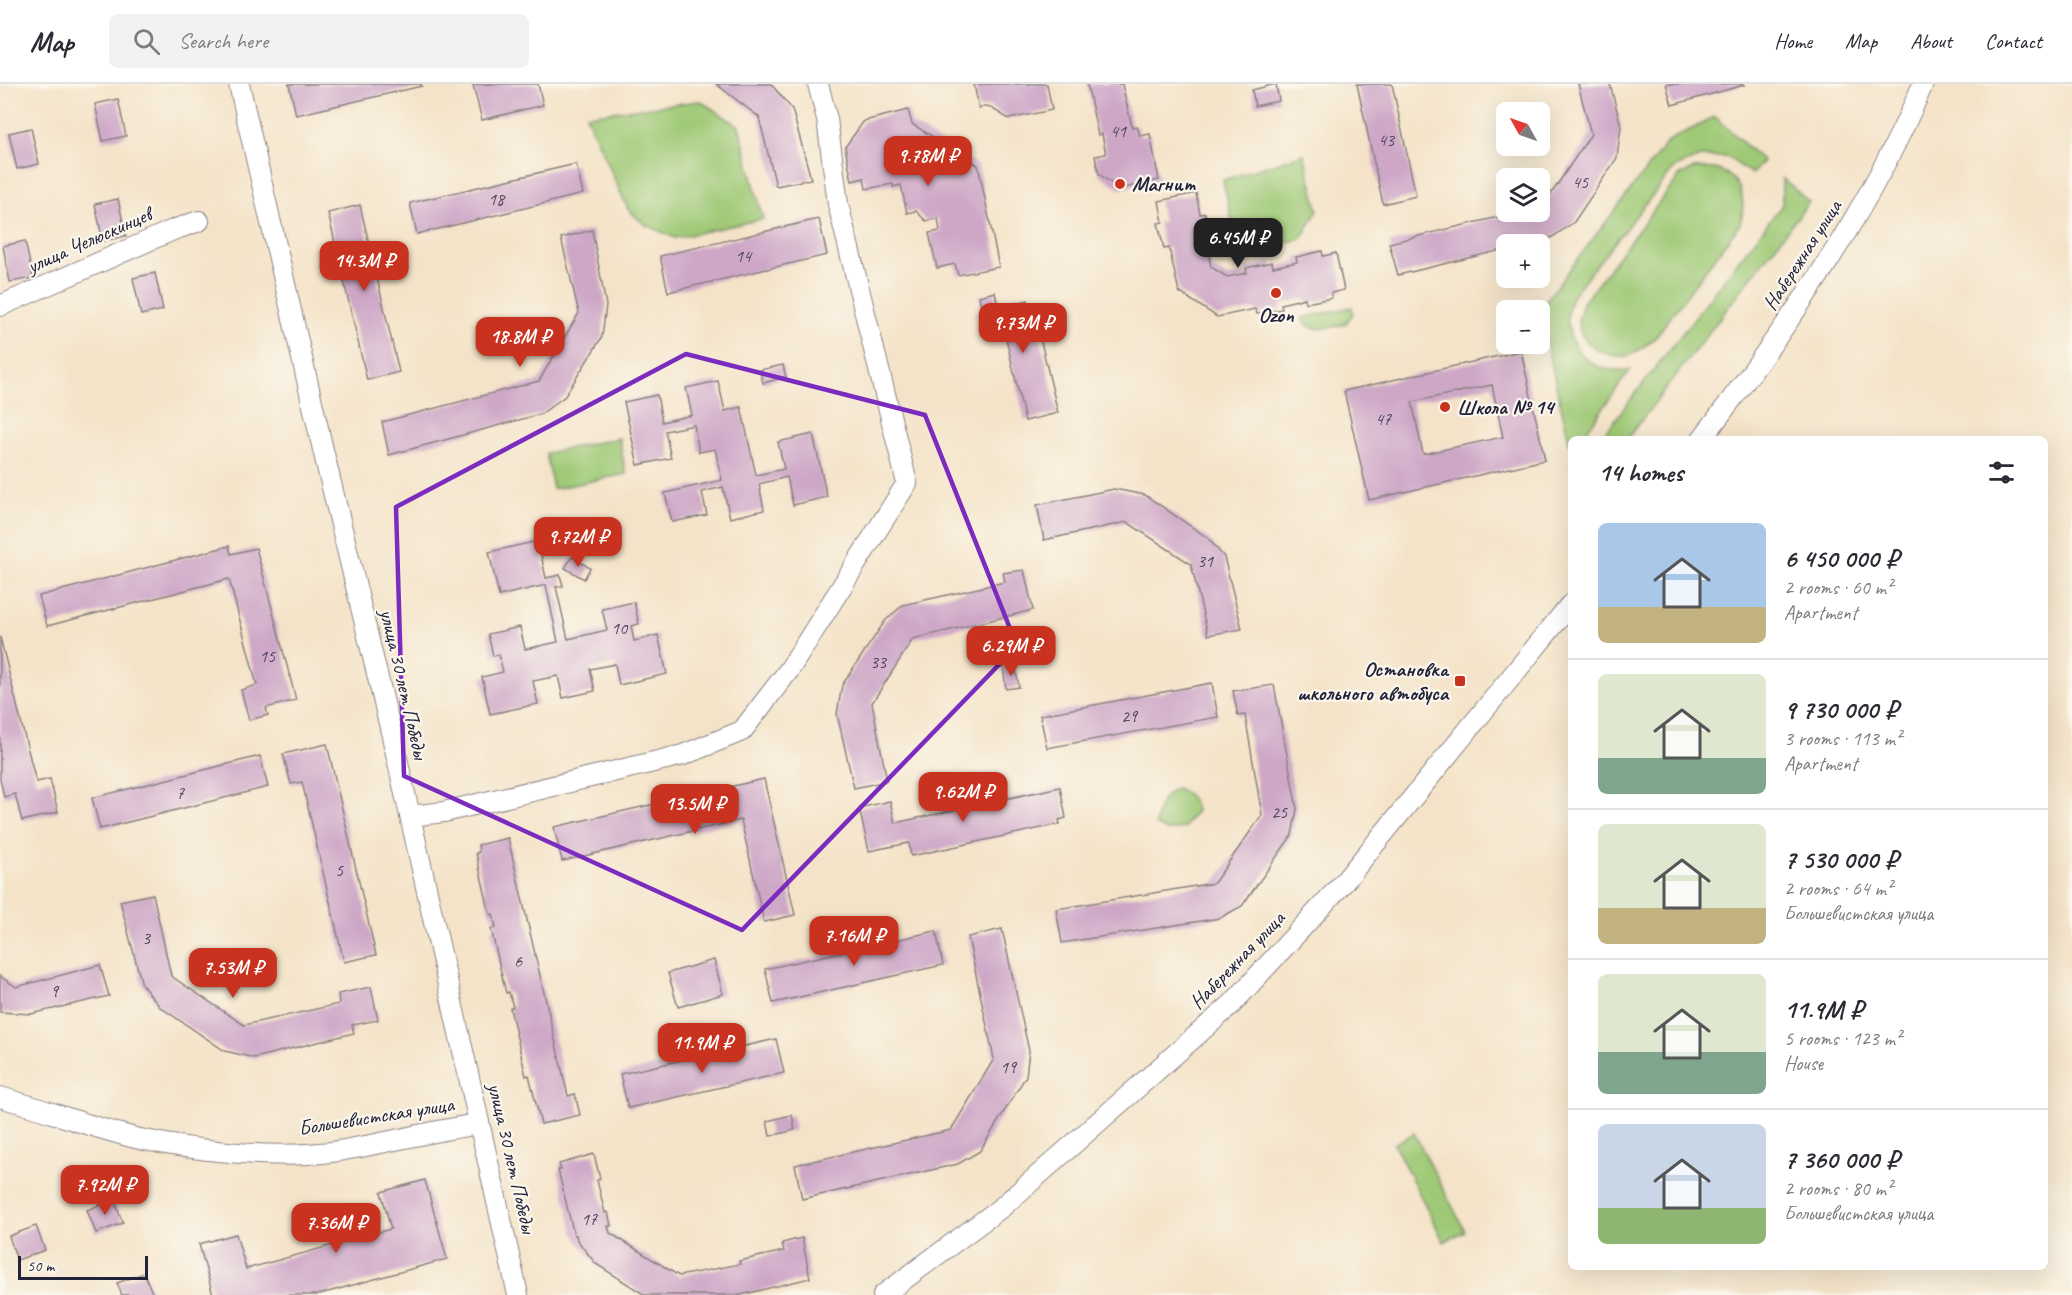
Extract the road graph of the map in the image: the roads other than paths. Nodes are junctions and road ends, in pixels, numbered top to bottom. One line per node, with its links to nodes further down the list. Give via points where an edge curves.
1 (239, 84): 8 (street, улица 30 лет Победы)
2 (818, 84): 8 (street, via 828,120 838,204 907,483 789,670 742,731 683,755 444,812)
3 (1923, 84): 6 (street, Набережная улица, via 1863,205 1811,290)
4 (199, 221): 5 (street, улица Челюскинцев)
5 (0, 306)
6 (1704, 436)
7 (1568, 607): 12 (street, Набережная улица, via 1344,882 1232,1004 1002,1207)
8 (410, 816): 10 (street, улица 30 лет Победы)
9 (0, 1097): 10 (street, Большевистская улица, via 139,1139 212,1151 330,1152)
10 (479, 1124): 11 (street, улица 30 лет Победы)
11 (519, 1295)
12 (883, 1295)

